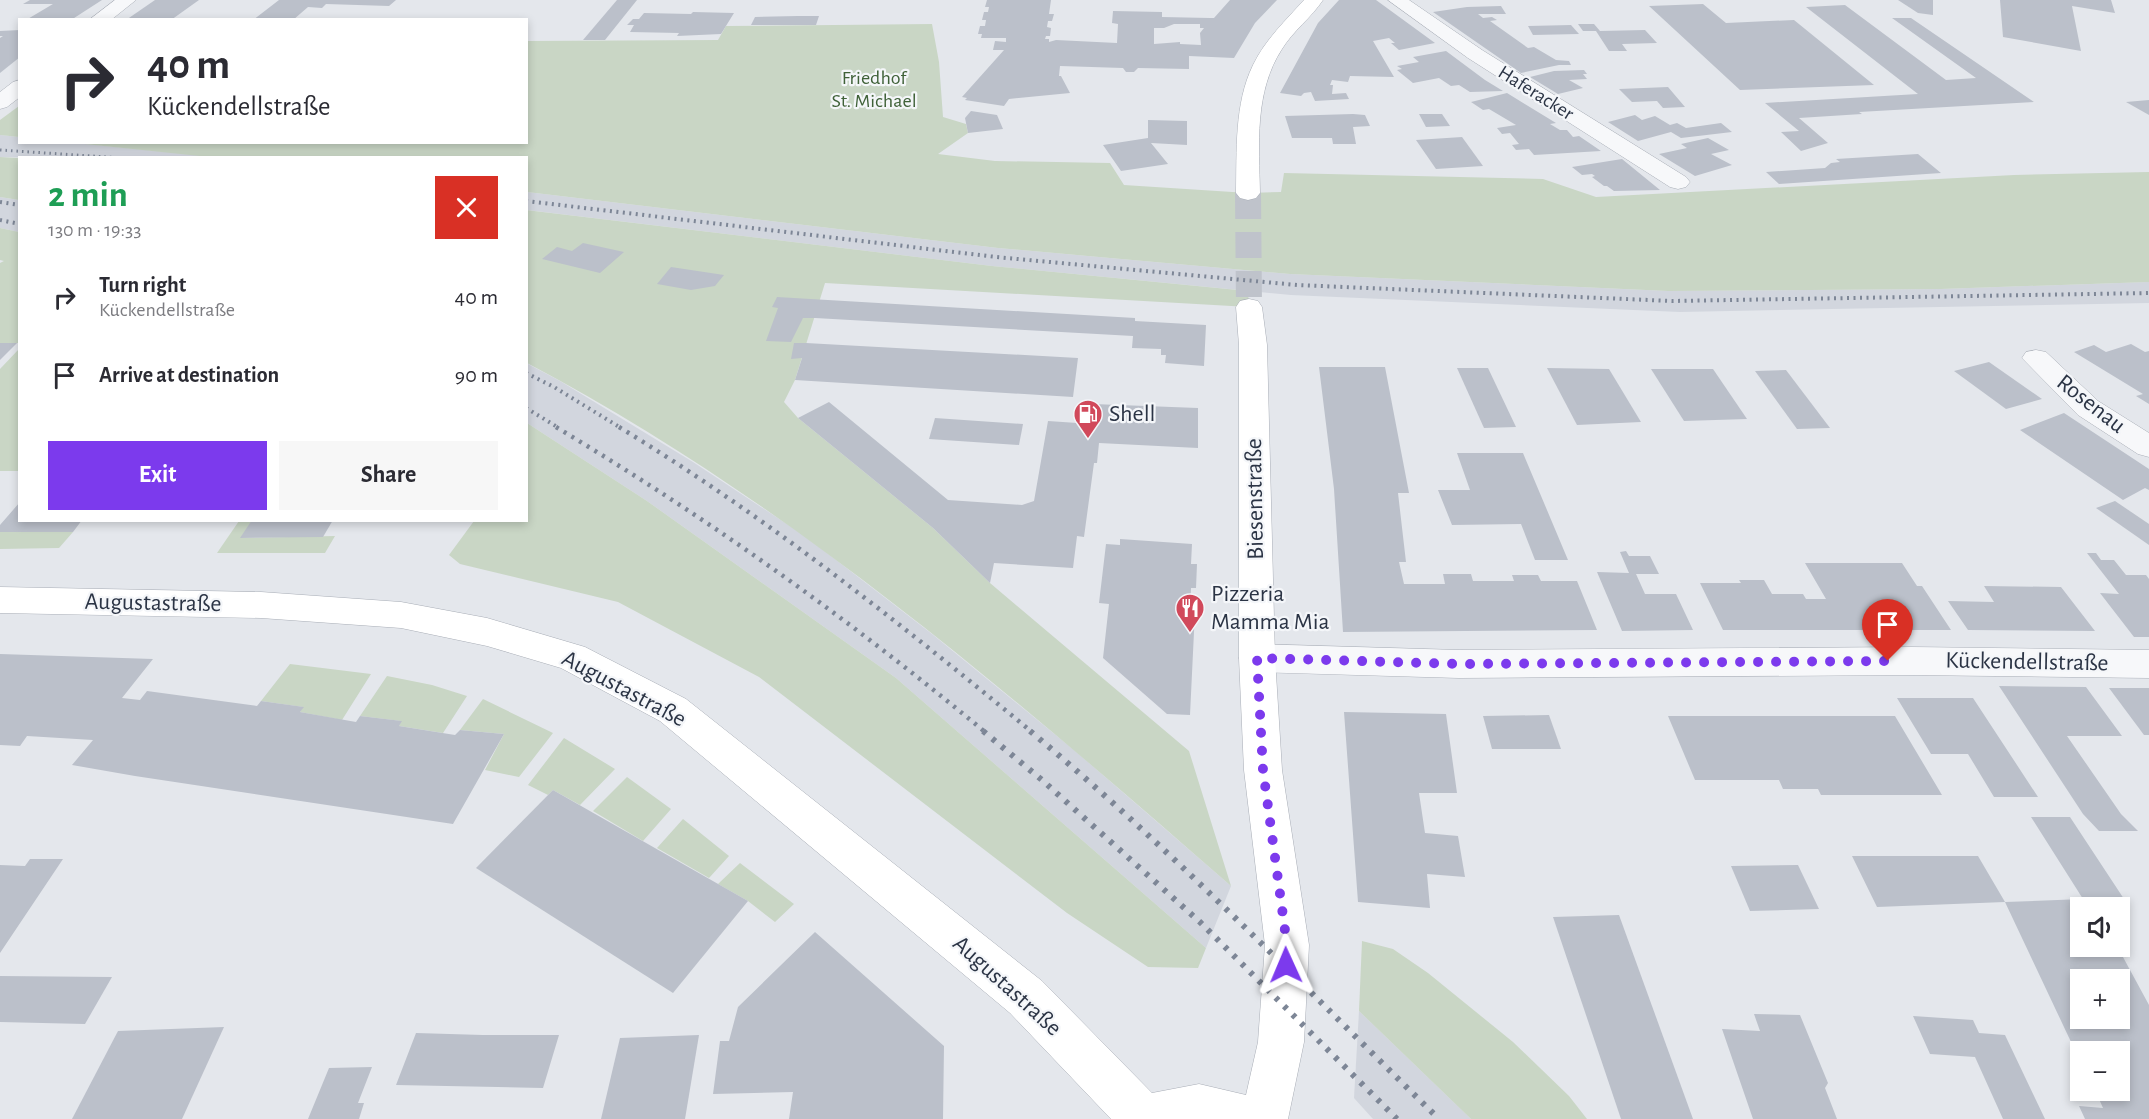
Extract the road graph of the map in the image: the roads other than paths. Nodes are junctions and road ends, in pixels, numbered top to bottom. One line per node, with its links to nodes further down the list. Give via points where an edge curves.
1 (127, 0): 4 (street)
2 (1314, 0): 8 (street, via 1271,50 1255,82 1250,112)
3 (1397, 0): 7 (street, Haferacker)
4 (101, 18)
5 (18, 88): 6 (street)
6 (0, 103)
7 (1678, 182)
8 (1248, 193)
9 (1249, 307): 13 (street, Biesenstraße, via 1253,345)
10 (2036, 358): 11 (street, Rosenau, via 2088,408)
11 (2149, 447)
12 (0, 600): 15 (street, Augustastraße, via 261,605 390,614 487,632 572,657 673,710 1026,997)
13 (1257, 658): 14 (street, Kückendellstraße, via 1459,664); 17 (street, Biesenstraße, via 1263,770 1287,945 1281,1042)
14 (2149, 664)
15 (1140, 1118): 16 (street, via 1199,1108)
16 (1245, 1119)
17 (1264, 1119)

